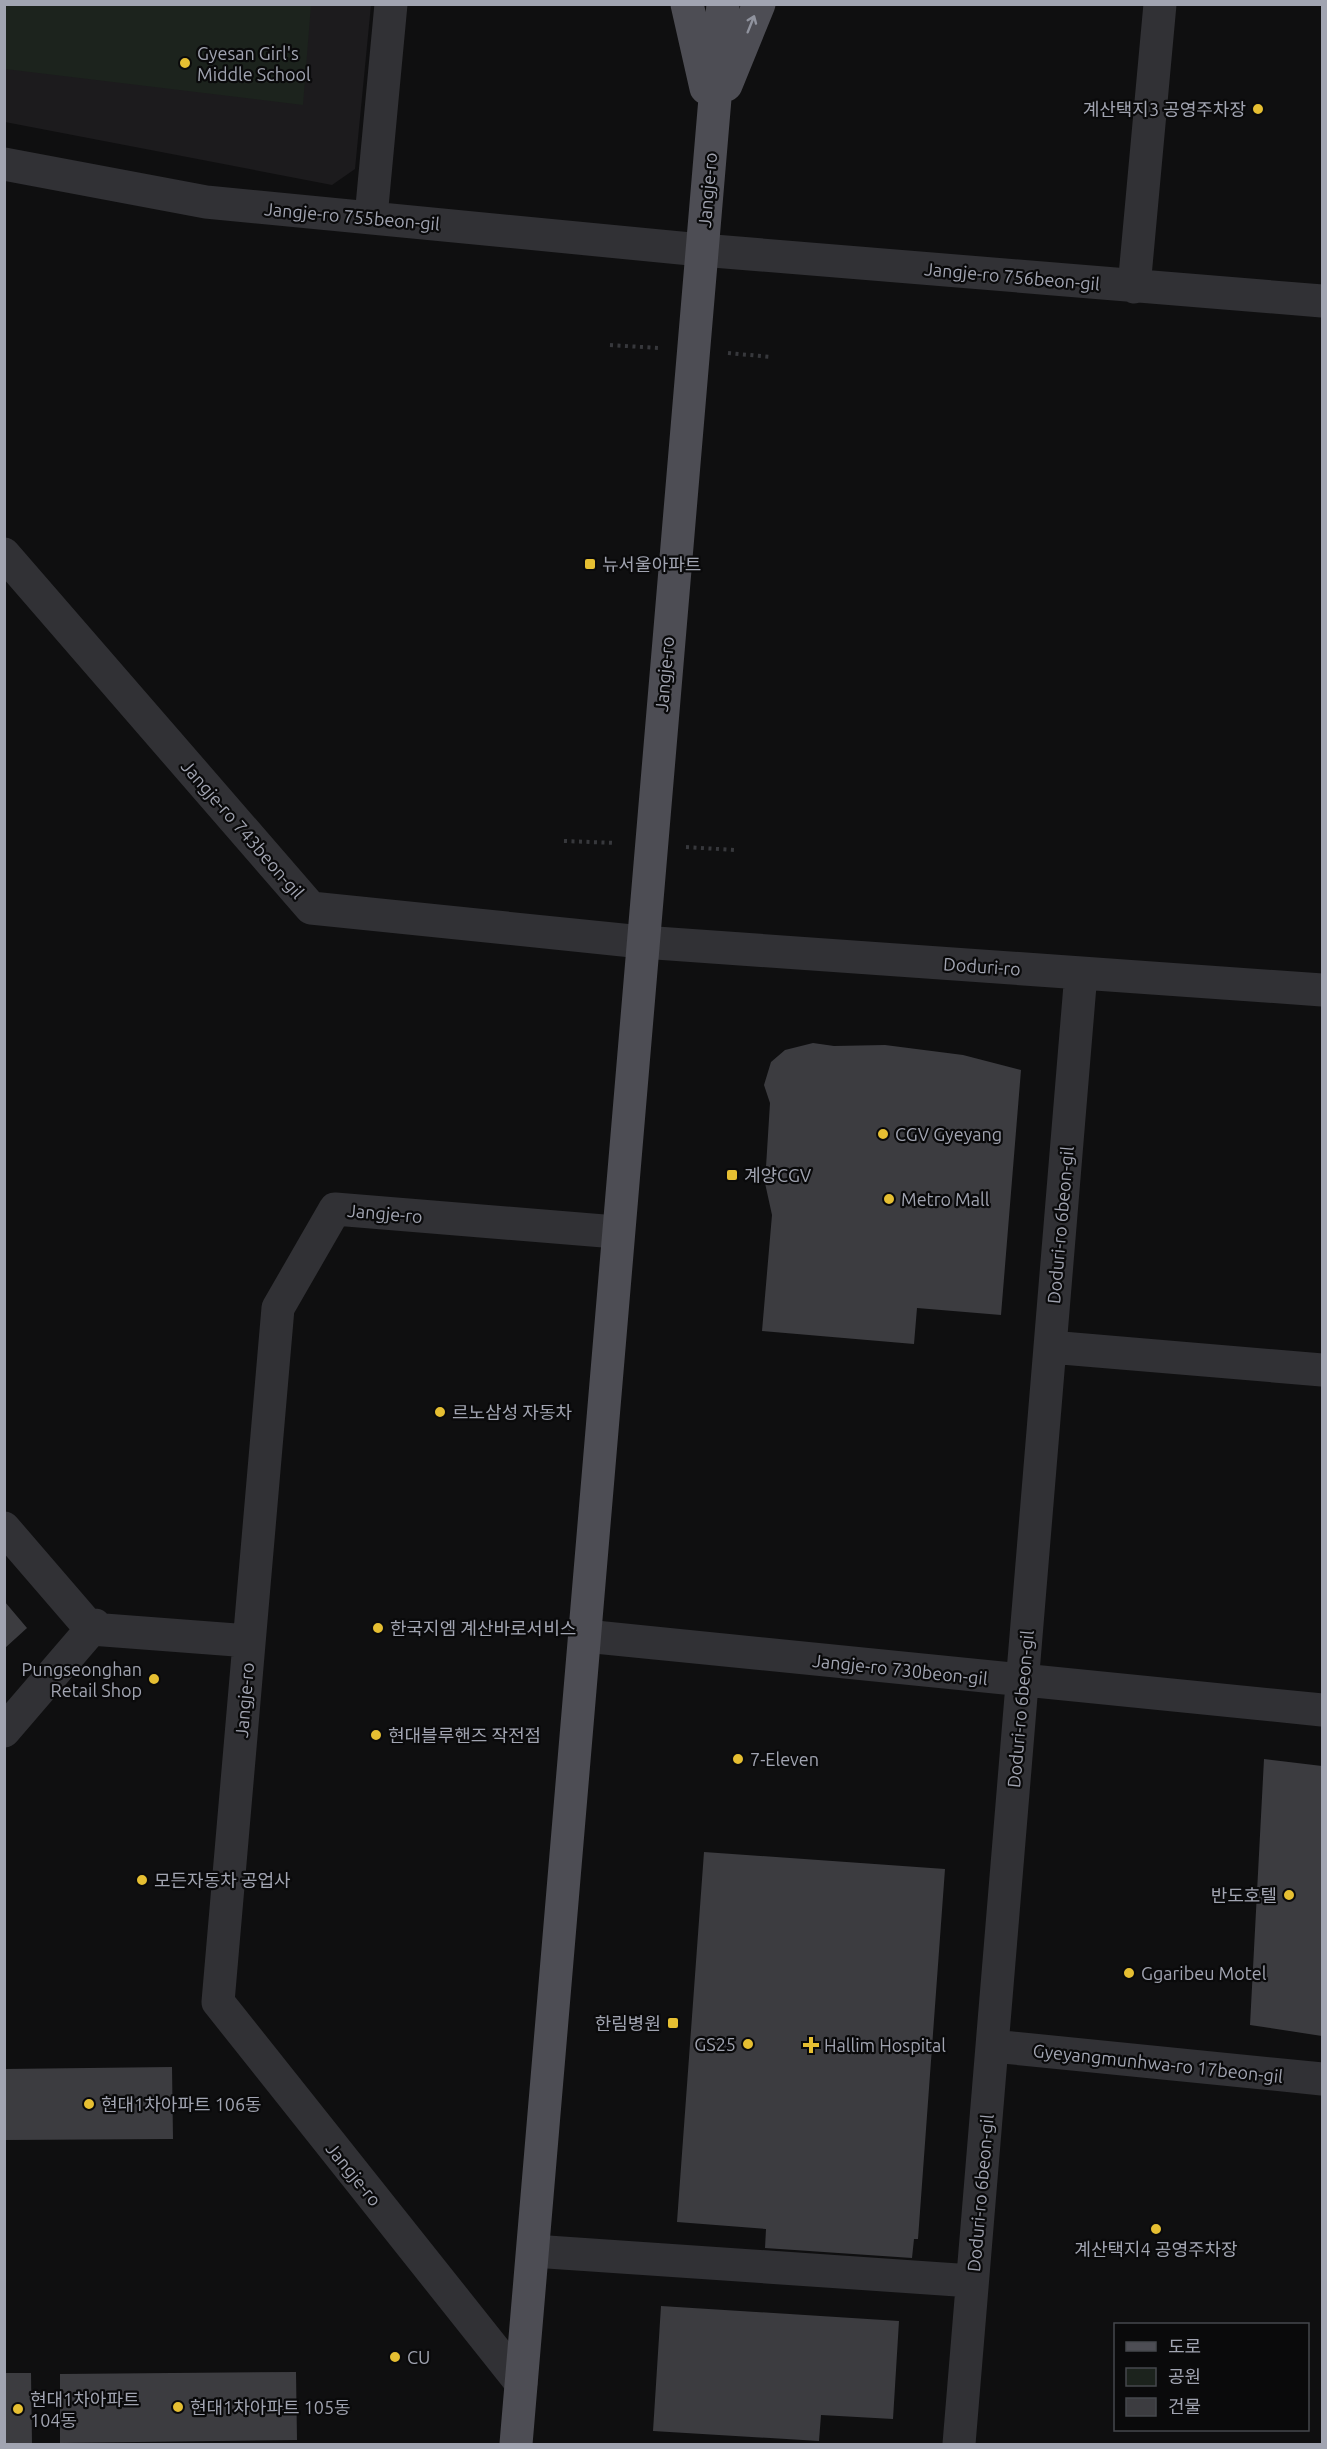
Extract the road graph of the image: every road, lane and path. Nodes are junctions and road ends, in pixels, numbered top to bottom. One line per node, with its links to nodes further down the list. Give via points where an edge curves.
1 (392, 4): 8 (street)
2 (687, 4): 6 (main road, Jangje-ro)
3 (723, 4): 6 (main road, Jangje-ro)
4 (759, 4): 6 (main road, Jangje-ro, one-way to 4)
5 (1160, 4): 10 (street)
6 (713, 117): 9 (main road, Jangje-ro)
7 (4, 164): 8 (street, Jangje-ro 755beon-gil, via 206,202)
8 (371, 217): 9 (street, Jangje-ro 755beon-gil)
9 (701, 250): 10 (street, Jangje-ro 756beon-gil); 13 (main road, Jangje-ro)
10 (1134, 287): 11 (street, Jangje-ro 756beon-gil)
11 (1323, 301)
12 (4, 554): 13 (street, Jangje-ro 743beon-gil, via 311,908)
13 (642, 942): 14 (street, Doduri-ro); 16 (main road, Jangje-ro)
14 (1081, 973): 15 (street, Doduri-ro); 17 (street, Doduri-ro 6beon-gil)
15 (1323, 990)
16 (616, 1232): 21 (main road, Jangje-ro); 22 (street, Jangje-ro, via 335,1209 278,1308)
17 (1050, 1347): 18 (street); 23 (street, Doduri-ro 6beon-gil)
18 (1323, 1370)
19 (4, 1528): 20 (street)
20 (93, 1627): 22 (street); 25 (street)
21 (585, 1636): 23 (street, Jangje-ro 730beon-gil); 28 (main road, Jangje-ro)
22 (249, 1641): 30 (street, Jangje-ro, via 218,2002)
23 (1022, 1682): 24 (street, Jangje-ro 730beon-gil); 26 (street, Doduri-ro 6beon-gil)
24 (1323, 1710)
25 (4, 1731)
26 (993, 2046): 27 (street, Gyeyangmunhwa-ro 17beon-gil); 29 (street, Doduri-ro 6beon-gil)
27 (1323, 2079)
28 (533, 2251): 29 (street); 30 (main road, Jangje-ro)
29 (972, 2281): 32 (street, Doduri-ro 6beon-gil)
30 (521, 2383): 31 (main road, Jangje-ro)
31 (516, 2445)
32 (959, 2445)

